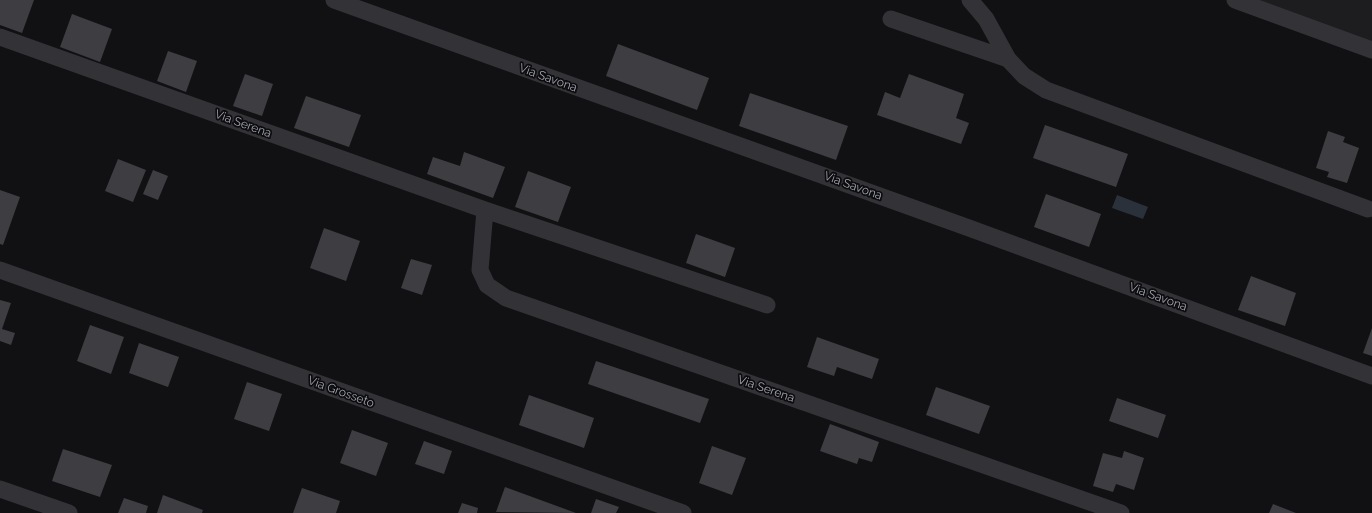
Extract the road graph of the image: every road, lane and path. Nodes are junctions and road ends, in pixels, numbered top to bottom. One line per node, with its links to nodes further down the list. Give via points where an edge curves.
1 (334, 0): 12 (street, Via Savona, via 976,230)
2 (970, 0): 7 (street, via 986,19)
3 (1236, 0): 6 (street)
4 (891, 19): 7 (street)
5 (0, 38): 9 (street, Via Serena)
6 (1372, 50)
7 (1008, 59): 8 (street, via 1034,83 1058,95)
8 (1368, 209)
9 (485, 210): 11 (street, Via Serena); 16 (street, Via Serena, via 480,270 487,285 506,298)
10 (0, 270): 15 (street, Via Grosseto)
11 (767, 305)
12 (1372, 376)
13 (0, 489): 14 (street)
14 (69, 513)
15 (683, 513)
16 (1121, 513)

